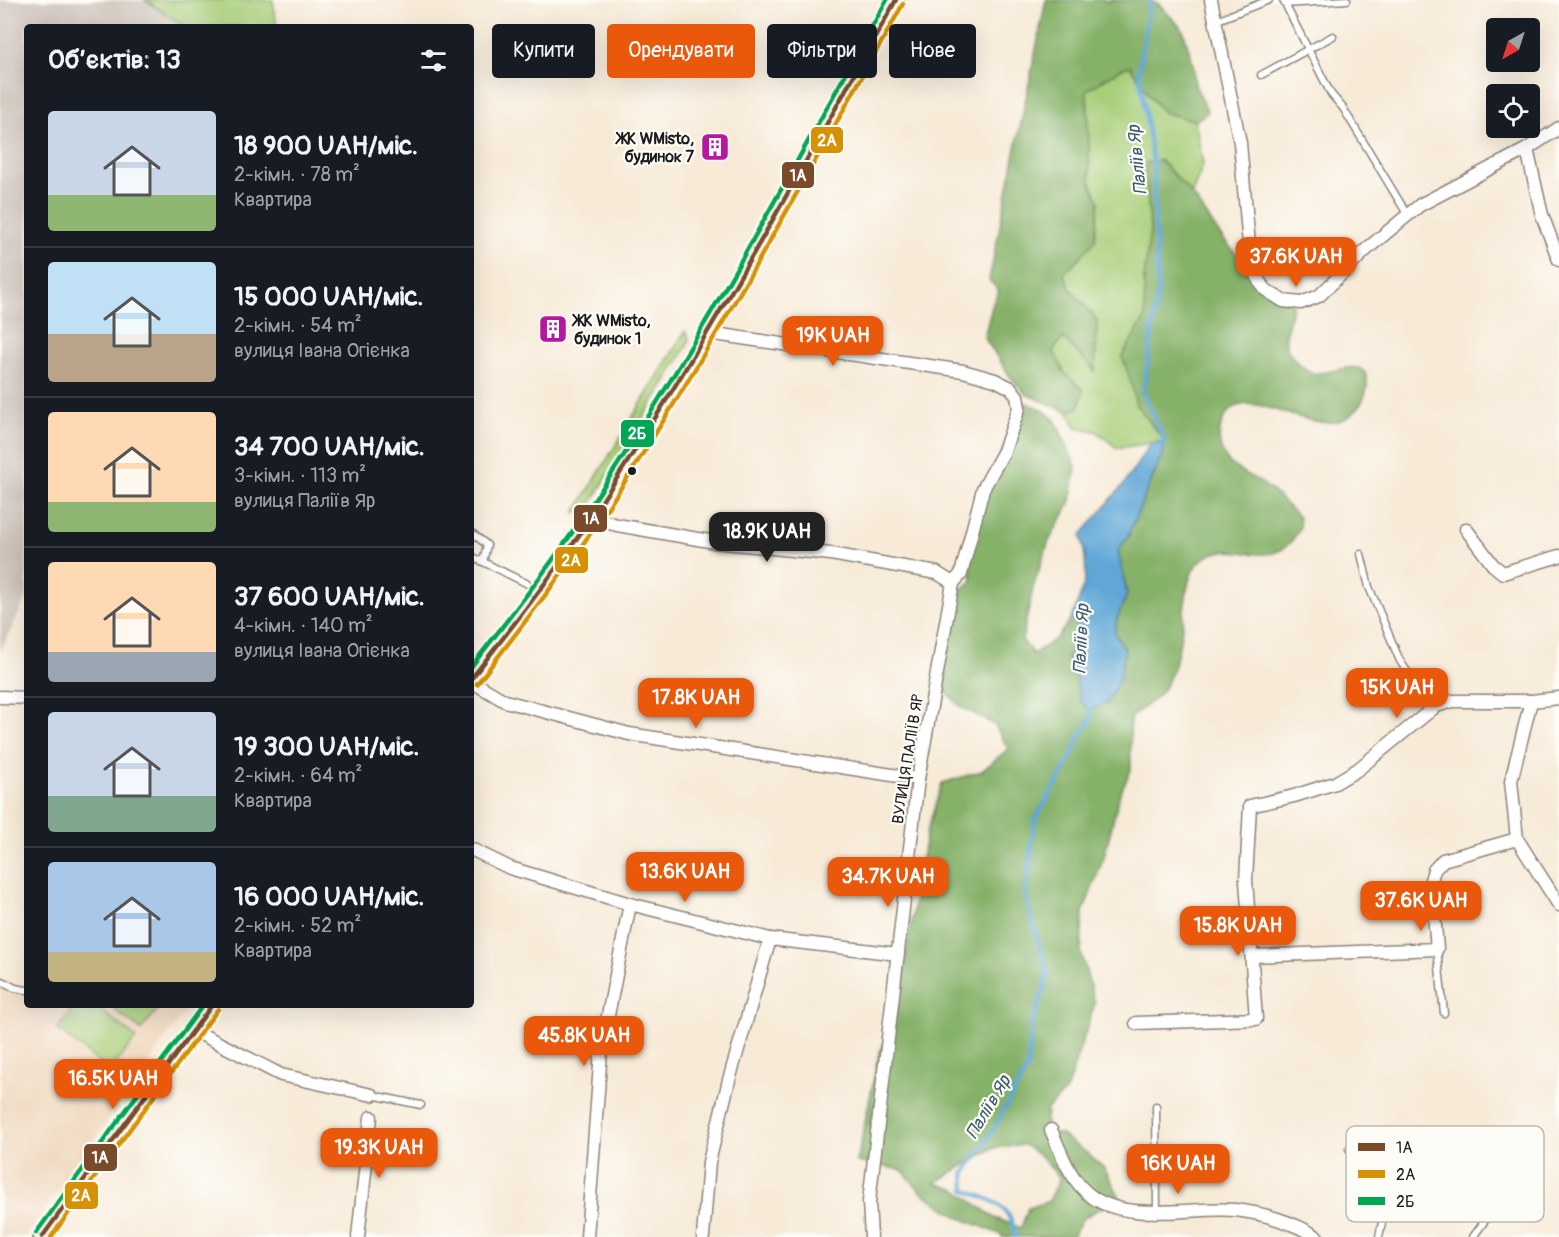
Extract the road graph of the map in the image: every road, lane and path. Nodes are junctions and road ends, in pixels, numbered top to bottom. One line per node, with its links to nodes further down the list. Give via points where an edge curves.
1 (896, 0): 14 (main road)
2 (1211, 0): 6 (street)
3 (1269, 0): 6 (lane)
4 (1347, 0): 5 (lane)
5 (1284, 2): 8 (lane)
6 (1215, 21): 12 (street, via 1240,143 1250,256 1255,274 1266,290 1293,303 1310,300 1334,283)
7 (1333, 36): 8 (lane)
8 (1307, 50): 9 (lane); 12 (lane)
9 (1261, 75)
10 (1559, 128): 11 (street)
11 (1527, 149): 12 (street); 13 (street, via 1542,215)
12 (1407, 214)
13 (1559, 260)
14 (708, 333): 15 (main road); 22 (street, ВУЛИЦЯ ПАЛІЇВ ЯР, via 963,370 1011,388 1019,408 1004,451 982,489 961,574)
15 (591, 519): 22 (street, via 715,542 831,554 937,573); 23 (main road)
16 (1466, 529): 19 (street, via 1503,573)
17 (474, 534): 21 (lane, via 487,545)
18 (1361, 554): 29 (lane, via 1369,587 1400,662 1409,674)
19 (1559, 556)
20 (474, 558): 21 (lane)
21 (483, 562): 23 (lane)
22 (953, 583): 31 (street, ВУЛИЦЯ ПАЛІЇВ ЯР)
23 (538, 592): 24 (main road)
24 (474, 676)
25 (474, 682): 31 (street, via 505,701 629,734)
26 (0, 698): 27 (street)
27 (24, 698)
28 (1559, 698): 30 (street)
29 (1453, 701): 30 (street); 39 (street, via 1436,706 1335,783 1250,806 1246,880)
30 (1531, 701): 32 (street, via 1511,781)
31 (918, 779): 38 (street, ВУЛИЦЯ ПАЛІЇВ ЯР)
32 (1517, 839): 35 (street); 37 (street, via 1443,860 1434,870 1431,880)
33 (474, 850): 34 (street, via 510,868)
34 (630, 904): 36 (street); 56 (street, via 601,1051)
35 (1559, 905)
36 (770, 939): 38 (street); 57 (street, via 709,1162)
37 (1437, 949): 39 (street); 43 (lane)
38 (898, 954): 58 (street, ВУЛИЦЯ ПАЛІЇВ ЯР, via 869,1202)
39 (1252, 956): 44 (street, via 1256,1019)
40 (0, 980): 41 (lane)
41 (24, 990)
42 (208, 1008): 45 (main road)
43 (1444, 1013)
44 (1136, 1023)
45 (193, 1030): 46 (street, via 281,1075); 54 (main road)
46 (372, 1095): 47 (lane)
47 (422, 1105)
48 (1156, 1106): 51 (lane)
49 (371, 1117): 55 (street)
50 (1050, 1130): 51 (street, via 1086,1192 1101,1203 1123,1210)
51 (1157, 1210): 59 (street, via 1235,1210 1276,1218)
52 (1382, 1222): 60 (lane)
53 (1484, 1222): 61 (lane)
54 (42, 1237)
55 (358, 1237)
56 (587, 1237)
57 (703, 1237)
58 (871, 1237)
59 (1317, 1237)
60 (1379, 1237)
61 (1473, 1237)

